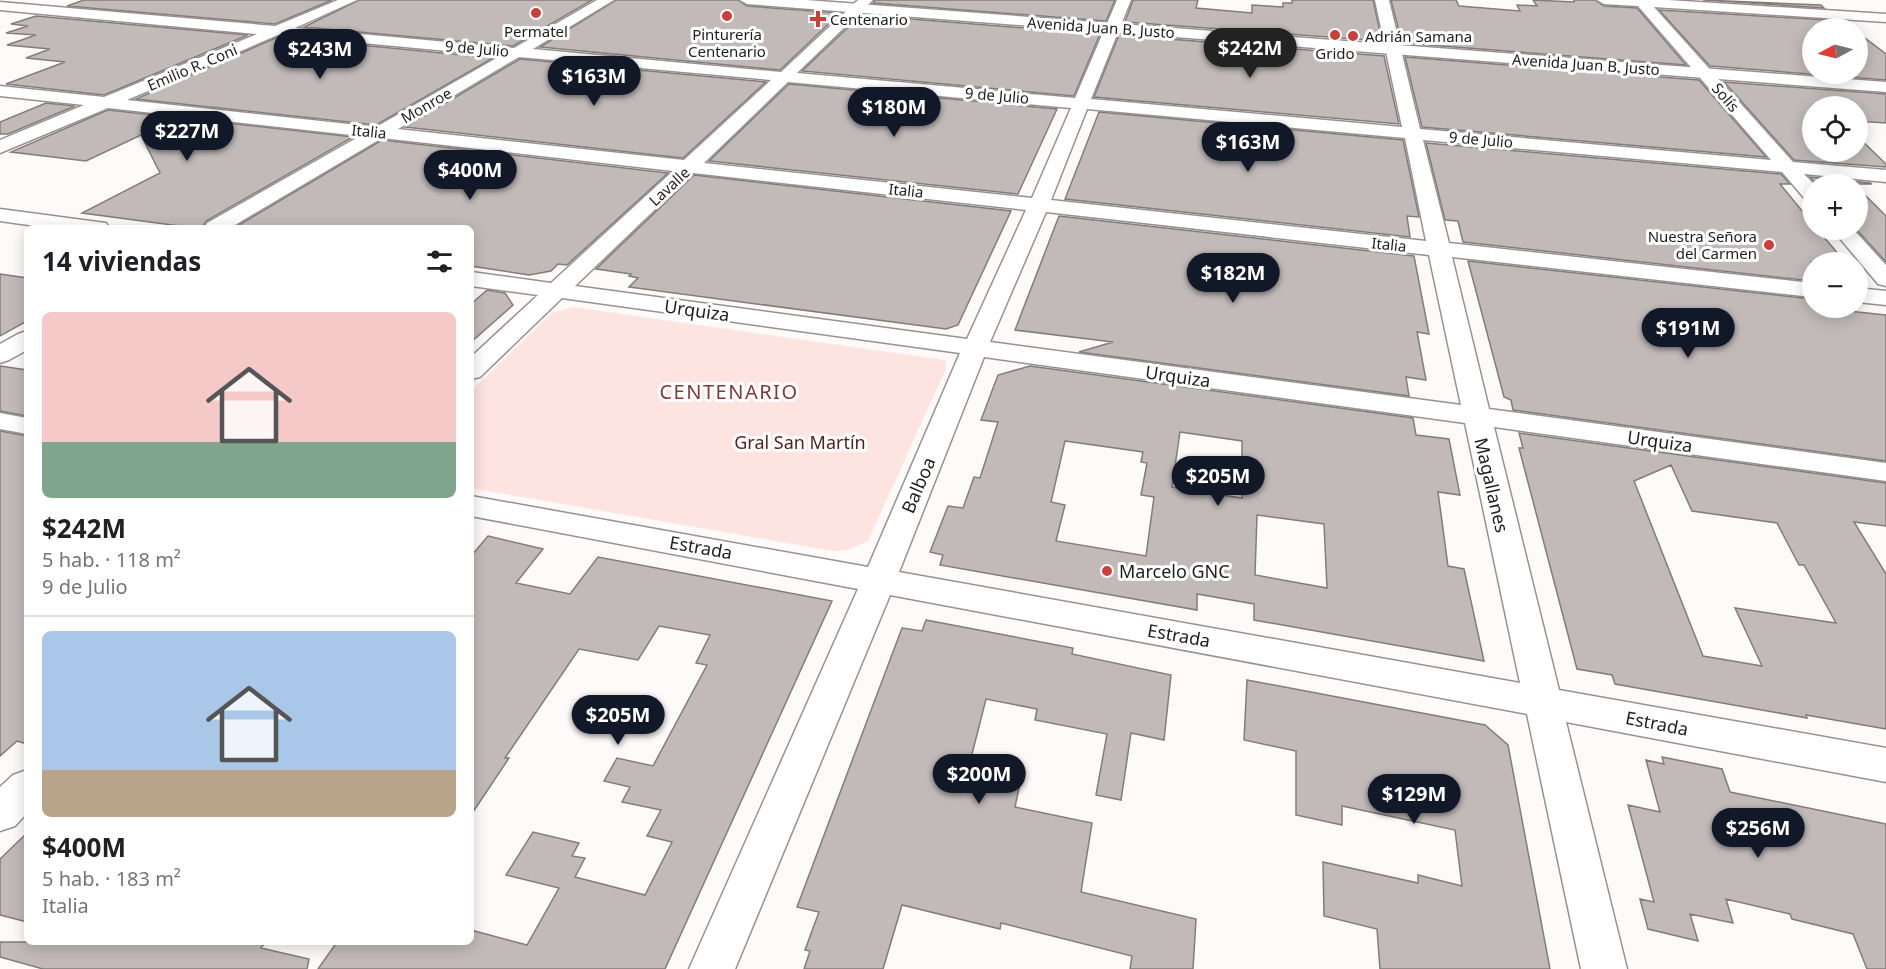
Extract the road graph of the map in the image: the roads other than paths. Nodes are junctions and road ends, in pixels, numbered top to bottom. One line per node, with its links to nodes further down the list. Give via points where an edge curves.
1 (12, 0): 10 (street)
2 (350, 0): 13 (street, Emilio R. Coni)
3 (607, 0): 15 (street, Monroe)
4 (747, 0): 9 (main road, Avenida Juan B. Justo)
5 (1124, 0): 12 (street, Balboa)
6 (1382, 0): 14 (street, Magallanes)
7 (1604, 0): 8 (street)
8 (1641, 1): 11 (street); 16 (street, Solís)
9 (861, 4): 12 (main road, Avenida Juan B. Justo); 17 (street, Lavalle)
10 (0, 5): 13 (street, 9 de Julio)
11 (1886, 18)
12 (1112, 28): 14 (main road, Avenida Juan B. Justo); 21 (street, Balboa)
13 (278, 30): 15 (street, 9 de Julio); 20 (street, Emilio R. Coni)
14 (1394, 49): 16 (main road, Avenida Juan B. Justo); 23 (street, Magallanes)
15 (517, 52): 17 (street, 9 de Julio); 22 (street, Monroe)
16 (1705, 73): 18 (main road, Avenida Juan B. Justo); 26 (street, Solís)
17 (786, 76): 21 (street, 9 de Julio); 25 (street, Lavalle)
18 (1886, 87)
19 (0, 92): 20 (street, Italia)
20 (106, 103): 22 (street, Italia); 24 (street, Emilio R. Coni)
21 (1081, 103): 23 (street, 9 de Julio); 29 (street, Balboa)
22 (380, 132): 25 (street, Italia); 32 (street, Monroe)
23 (1412, 132): 26 (street, 9 de Julio); 34 (street, Magallanes)
24 (0, 147)
25 (690, 167): 29 (street, Italia); 38 (street, Lavalle)
26 (1788, 167): 27 (street, 9 de Julio); 28 (street, Solís)
27 (1886, 176)
28 (1802, 183)
29 (1039, 205): 34 (street, Italia); 42 (street, Balboa)
30 (0, 215): 31 (street)
31 (75, 225)
32 (220, 225)
33 (1852, 240): 36 (street)
34 (1441, 249): 37 (street, Italia); 45 (street, Magallanes)
35 (474, 279): 38 (street, Urquiza)
36 (1886, 279)
37 (1802, 289)
38 (556, 291): 42 (street, Urquiza); 44 (street, Lavalle)
39 (1868, 296): 40 (street)
40 (1886, 298)
41 (24, 341): 43 (street)
42 (975, 348): 45 (street, Urquiza); 50 (street, Balboa)
43 (0, 355)
44 (474, 368)
45 (1476, 417): 48 (street, Urquiza); 51 (street, Magallanes)
46 (0, 421): 47 (street)
47 (24, 425)
48 (1886, 472)
49 (474, 507): 50 (street, Estrada)
50 (879, 580): 51 (street, Estrada); 55 (street, Balboa)
51 (1541, 701): 52 (street, Estrada); 56 (street, Magallanes)
52 (1886, 765)
53 (24, 791): 54 (street)
54 (0, 813)
55 (712, 969)
56 (1604, 969)

